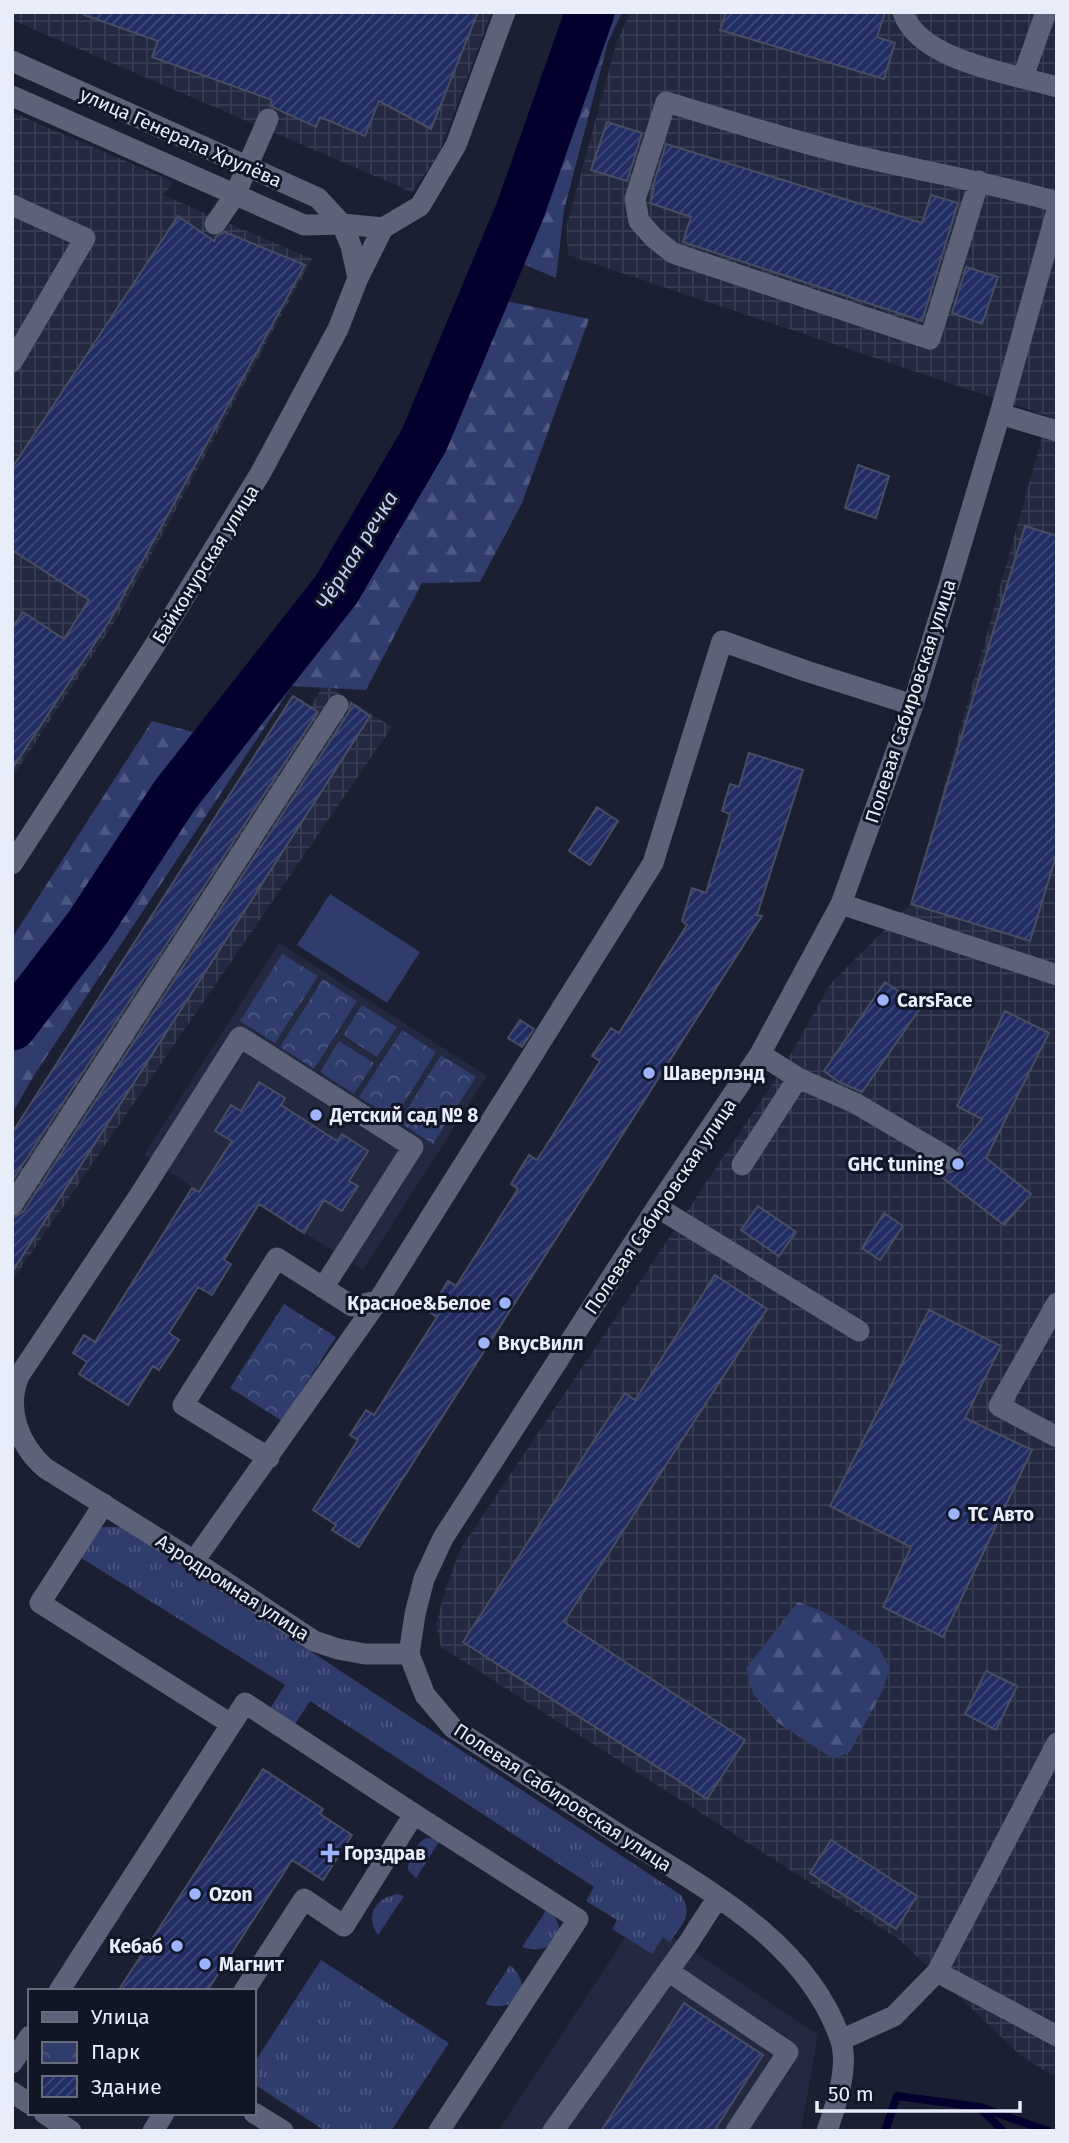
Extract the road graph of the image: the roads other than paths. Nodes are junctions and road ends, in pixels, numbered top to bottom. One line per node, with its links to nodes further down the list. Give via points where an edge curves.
1 (505, 12): 16 (street, via 456,145 420,206)
2 (904, 12): 5 (street, via 906,22 925,43 949,56)
3 (1046, 12): 5 (street)
4 (12, 61): 9 (street, улица Генерала Хрулёва)
5 (1023, 77): 6 (street)
6 (1057, 87)
7 (12, 96): 11 (street, улица Генерала Хрулёва)
8 (268, 119): 9 (street)
9 (247, 166): 11 (street); 15 (street, улица Генерала Хрулёва, via 317,198)
10 (979, 181): 10 (street, via 930,339 673,253 639,221 635,199 666,102 850,155); 13 (street)
11 (235, 195): 14 (street); 15 (street, улица Генерала Хрулёва, via 304,225)
12 (12, 205): 18 (street, via 85,238)
13 (1056, 215): 19 (street, Полевая Сабировская улица)
14 (215, 224)
15 (342, 224): 16 (street); 17 (street, улица Генерала Хрулёва)
16 (383, 228): 17 (street, Байконурская улица)
17 (358, 278): 23 (street, Байконурская улица, via 338,329 260,474)
18 (12, 362)
19 (1000, 414): 20 (street); 22 (street, Полевая Сабировская улица)
20 (1057, 431)
21 (338, 705): 30 (street)
22 (913, 705): 24 (street, Полевая Сабировская улица); 33 (street, via 722,641 653,863)
23 (12, 864)
24 (841, 904): 25 (street); 26 (street, Полевая Сабировская улица)
25 (1057, 975)
26 (760, 1054): 27 (street); 31 (street, Полевая Сабировская улица)
27 (798, 1078): 28 (street, via 855,1103); 29 (street)
28 (950, 1159)
29 (742, 1165)
30 (12, 1206)
31 (657, 1207): 35 (street); 41 (street, Полевая Сабировская улица, via 443,1538 424,1579)
32 (323, 1288): 33 (street, via 352,1306); 36 (street, via 413,1147 240,1037 141,1193); 38 (street, via 277,1258 183,1405)
33 (377, 1301): 38 (street)
34 (1057, 1303): 37 (street, via 999,1406)
35 (859, 1331)
36 (16, 1373): 39 (street, Аэродромная улица, via 13,1405 30,1454)
37 (1057, 1437)
38 (269, 1458): 40 (street)
39 (104, 1504): 40 (street, Аэродромная улица); 42 (street, via 40,1603)
40 (194, 1561): 41 (street, Аэродромная улица, via 314,1641 365,1654)
41 (410, 1654): 45 (street, Полевая Сабировская улица, via 425,1695 453,1728)
42 (231, 1724): 44 (street, via 245,1703); 48 (street)
43 (1057, 1744): 47 (street)
44 (414, 1814): 49 (street, via 344,1926 304,1899); 62 (street, via 578,1919)
45 (718, 1897): 46 (street); 52 (street, Полевая Сабировская улица, via 771,1939 802,1972)
46 (668, 1970): 63 (street); 64 (street, via 788,2052)
47 (937, 1972): 50 (street); 52 (street, via 894,2016)
48 (60, 1989)
49 (245, 1989)
50 (1057, 2036)
51 (28, 2039): 53 (street)
52 (841, 2040): 65 (street, Полевая Сабировская улица, via 842,2071)
53 (12, 2063)
54 (12, 2092): 55 (street)
55 (28, 2103)
56 (256, 2114): 61 (street)
57 (47, 2115): 59 (street)
58 (163, 2115): 60 (street)
59 (71, 2131)
60 (153, 2131)
61 (283, 2131)
62 (439, 2131)
63 (553, 2131)
64 (736, 2131)
65 (827, 2131)

